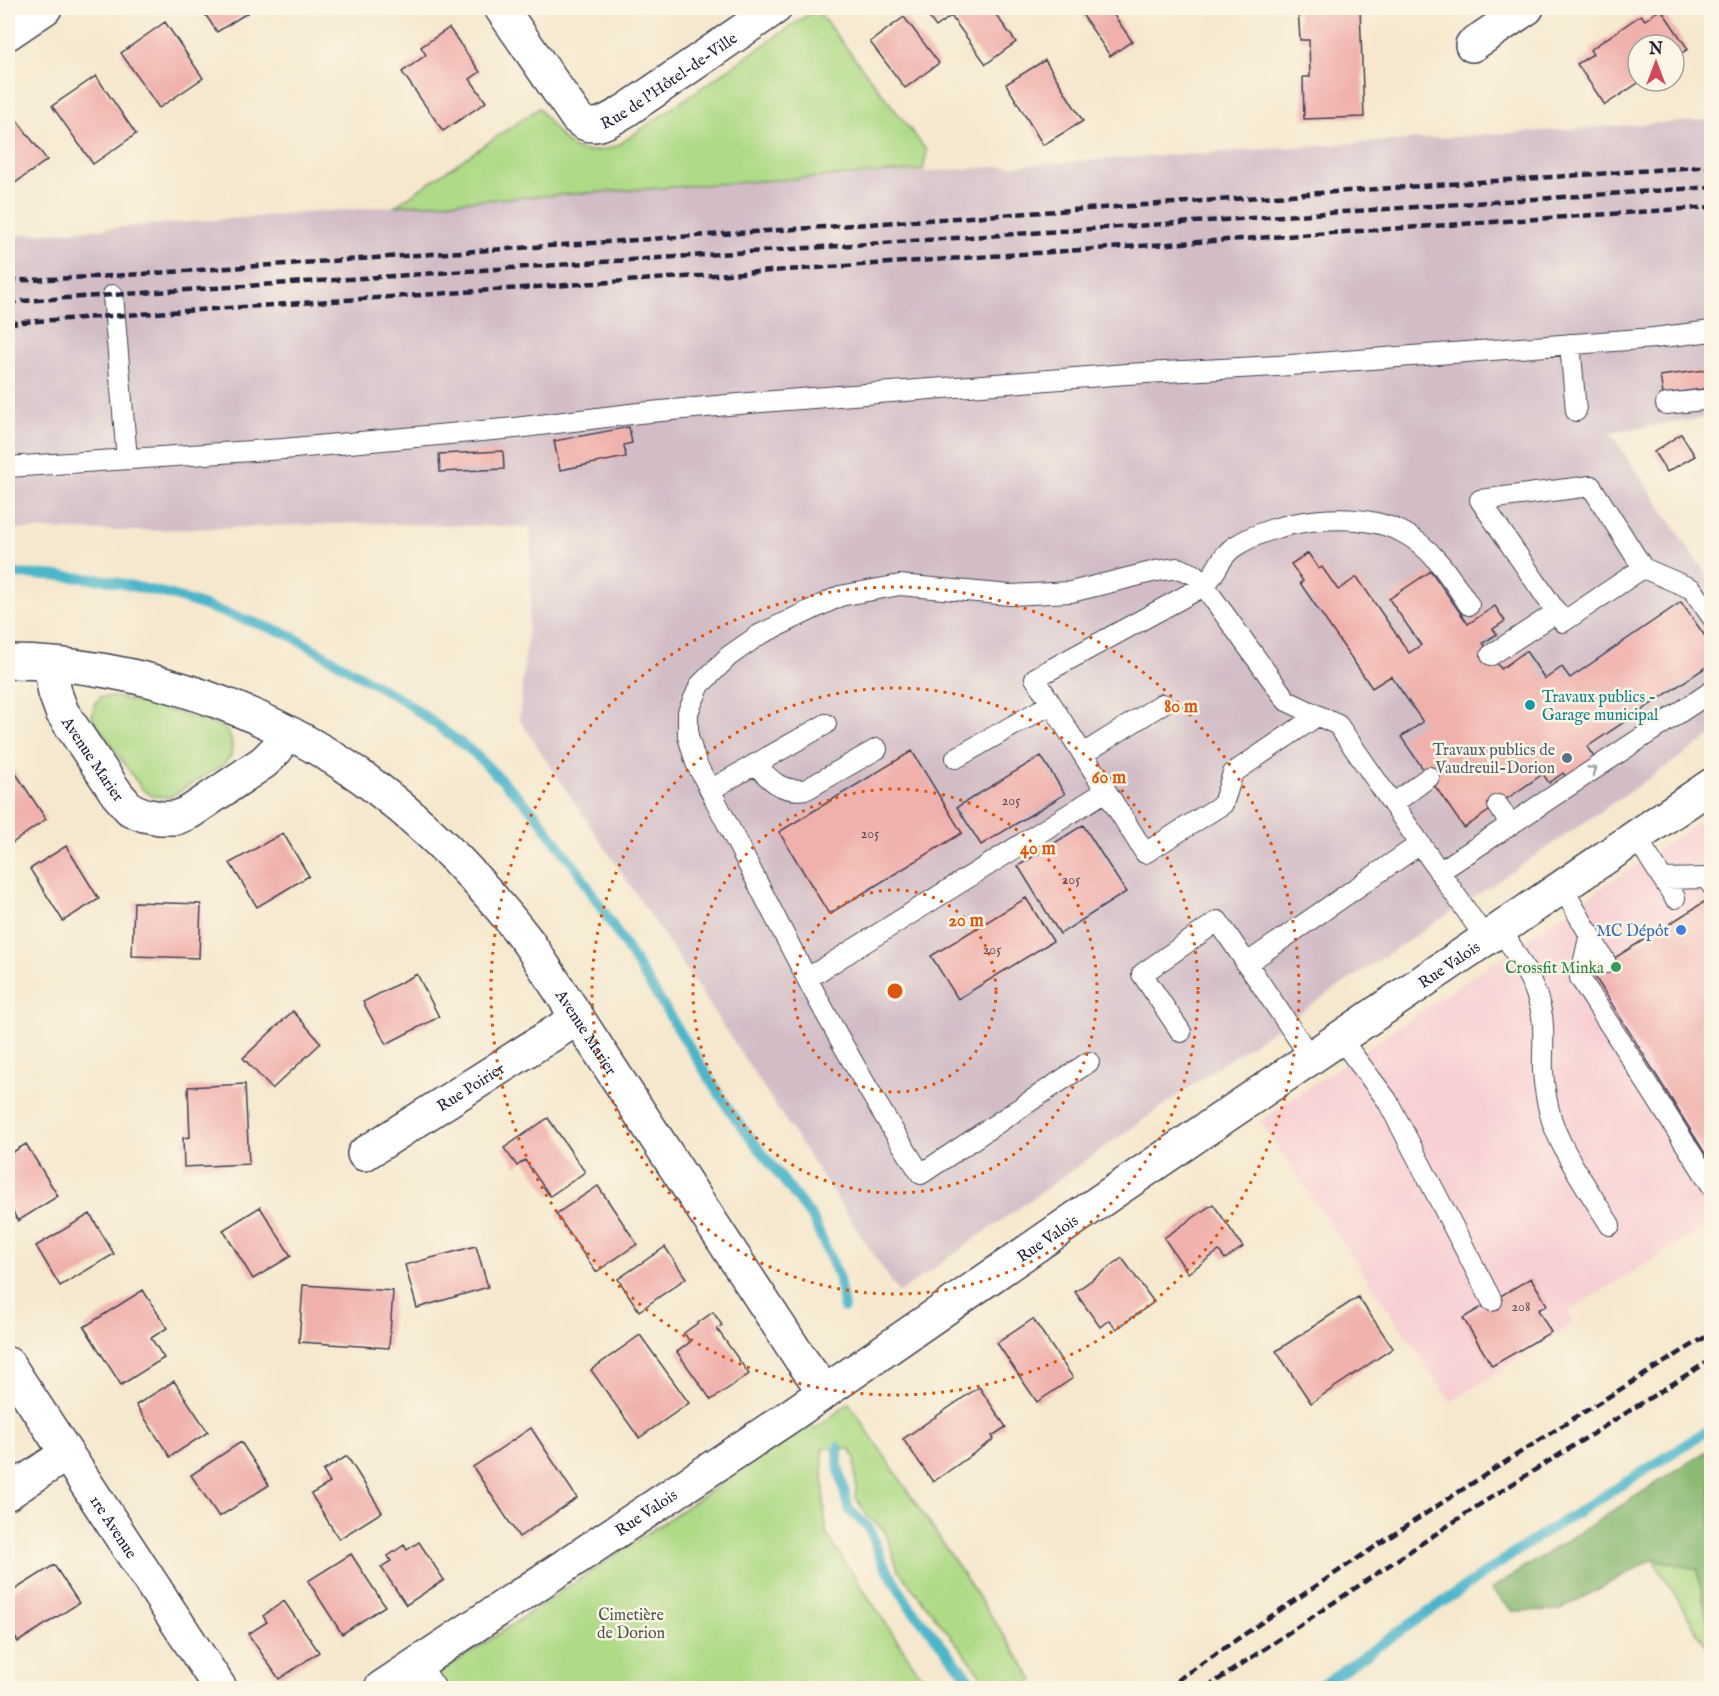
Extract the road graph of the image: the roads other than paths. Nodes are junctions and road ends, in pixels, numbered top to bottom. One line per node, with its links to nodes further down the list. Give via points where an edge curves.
1 (45, 8): 5 (street)
2 (501, 8): 3 (street, Rue de l'Hôtel-de-Ville, via 569,109 590,126 612,119)
3 (775, 8)
4 (1527, 8): 6 (street)
5 (8, 33)
6 (1472, 45)
7 (113, 295): 13 (lane)
8 (1712, 332): 9 (lane)
9 (1570, 344): 12 (lane); 13 (lane, via 773,401 284,449)
10 (1712, 399): 11 (lane)
11 (1666, 404)
12 (1576, 411)
13 (127, 459): 14 (lane)
14 (8, 467)
15 (1643, 568): 18 (lane, via 1563,622); 18 (lane, via 1591,486 1480,500); 19 (lane, via 1692,589)
16 (1204, 586): 17 (lane, via 1217,564 1233,548 1263,532 1298,523 1370,521 1402,532 1425,549 1442,564); 24 (lane, via 1035,678); 26 (lane, via 1287,701); 35 (lane, via 1195,575 1178,568 1071,592 1010,595 900,585 840,596 759,635 729,656 700,685 688,712 688,736)
17 (1469, 605)
18 (1557, 612): 20 (lane)
19 (1712, 617)
20 (1491, 655)
21 (8, 662): 22 (street, Avenue Marier)
22 (50, 664): 28 (street, Avenue Marier, via 174,687 226,705); 28 (street, Avenue Marier, via 62,712 117,794 130,808 144,815 176,818 190,812 264,762)
23 (1712, 691): 39 (lane, one-way to 23)
24 (1051, 704): 30 (lane); 31 (lane)
25 (1162, 704): 30 (lane)
26 (1317, 716): 36 (lane, via 1233,773 1223,804 1145,853); 37 (lane, via 1338,725)
27 (826, 724): 32 (lane)
28 (285, 733): 52 (street, Avenue Marier, via 378,789 441,843 510,919)
29 (877, 748): 32 (lane, via 807,789 794,791 780,787)
30 (1083, 754): 36 (lane)
31 (956, 758)
32 (755, 764): 35 (lane)
33 (1429, 777): 37 (lane)
34 (1712, 785): 40 (street, Rue Valois)
35 (710, 790): 51 (lane)
36 (1106, 791): 51 (lane)
37 (1392, 804): 41 (lane)
38 (1498, 805): 39 (lane)
39 (1510, 824): 42 (lane)
40 (1636, 837): 43 (lane); 45 (street, Rue Valois)
41 (1420, 844): 42 (lane); 50 (lane)
42 (1439, 872): 48 (lane)
43 (1663, 879): 44 (lane, via 1707,878); 46 (lane)
44 (1712, 886)
45 (1562, 887): 47 (lane); 48 (street, Rue Valois)
46 (1674, 898)
47 (1590, 933): 49 (lane); 58 (lane, via 1580,978)
48 (1494, 934): 54 (street, Rue Valois); 59 (lane, via 1527,972 1536,992 1542,1016 1543,1070 1552,1122)
49 (1606, 963)
50 (1246, 964): 53 (lane, via 1218,921 1142,974); 55 (lane)
51 (808, 978): 56 (lane, via 886,1121 921,1174)
52 (578, 1018): 57 (street, Rue Poirier); 62 (street, Avenue Marier)
53 (1180, 1032)
54 (1340, 1038): 55 (street, Rue Valois); 60 (lane, via 1387,1100)
55 (1311, 1058): 62 (street, Rue Valois)
56 (1089, 1062)
57 (364, 1154)
58 (1712, 1186)
59 (1610, 1225)
60 (1492, 1301)
61 (8, 1364): 63 (street, 1re Avenue)
62 (825, 1392): 65 (street, Rue Valois)
63 (66, 1454): 64 (street); 66 (street, 1re Avenue)
64 (8, 1493)
65 (427, 1676): 67 (street, Rue Valois)
66 (220, 1689)
67 (381, 1689)

